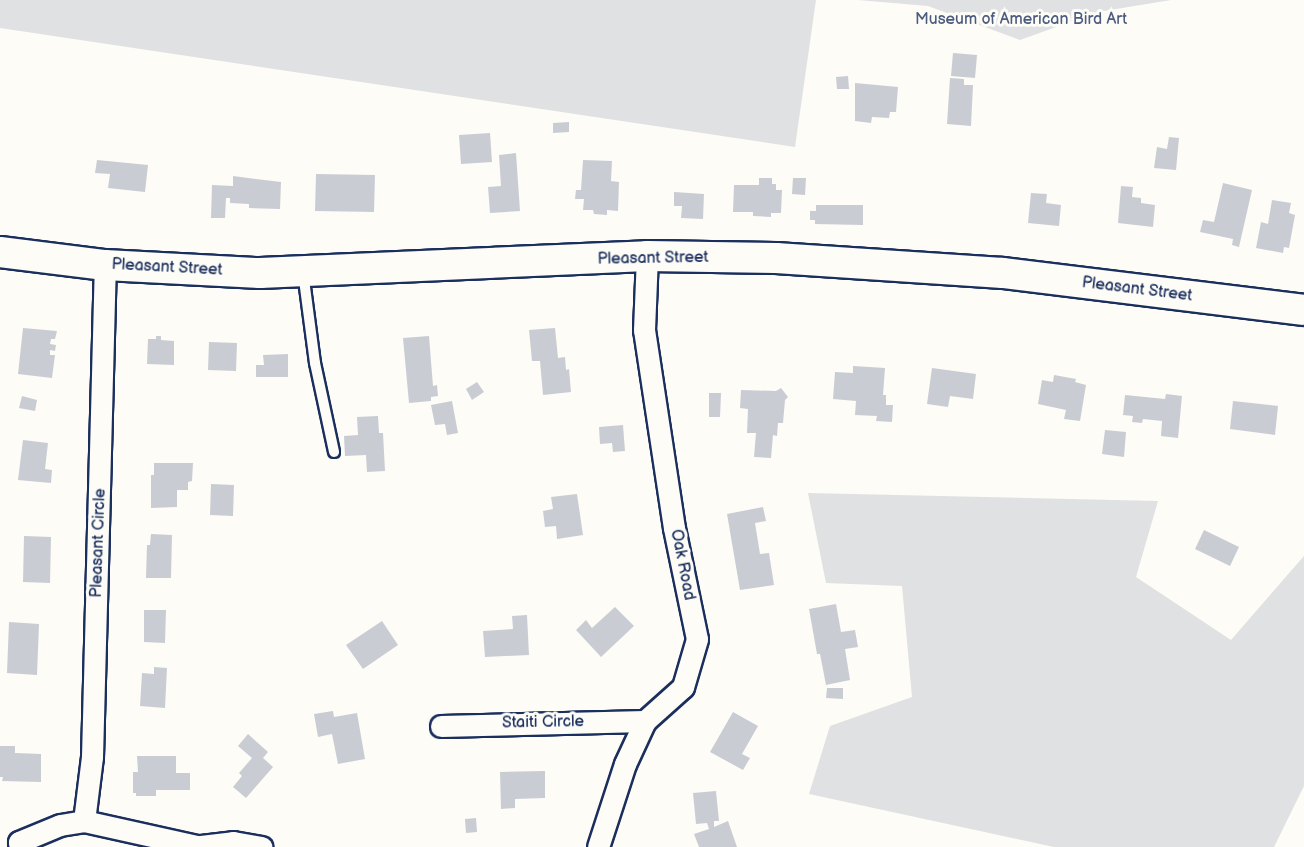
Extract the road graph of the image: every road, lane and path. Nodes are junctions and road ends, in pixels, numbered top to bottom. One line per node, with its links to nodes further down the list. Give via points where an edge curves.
1 (0, 252): 3 (main road, Pleasant Street)
2 (647, 256): 4 (main road, Pleasant Street); 5 (main road, Pleasant Street, via 776,258 1003,273); 7 (street, Oak Road, via 644,330 674,528 697,639 683,687)
3 (105, 265): 4 (main road, Pleasant Street); 9 (street, Pleasant Circle, via 92,757)
4 (303, 272): 6 (lane, via 315,363)
5 (1304, 310)
6 (334, 452)
7 (645, 721): 8 (street, Staiti Circle); 13 (street, Oak Road, via 625,764)
8 (441, 726)
9 (84, 820): 10 (street); 11 (street)
10 (13, 842)
11 (201, 846): 12 (street, via 233,842)
12 (262, 847)
13 (598, 847)

